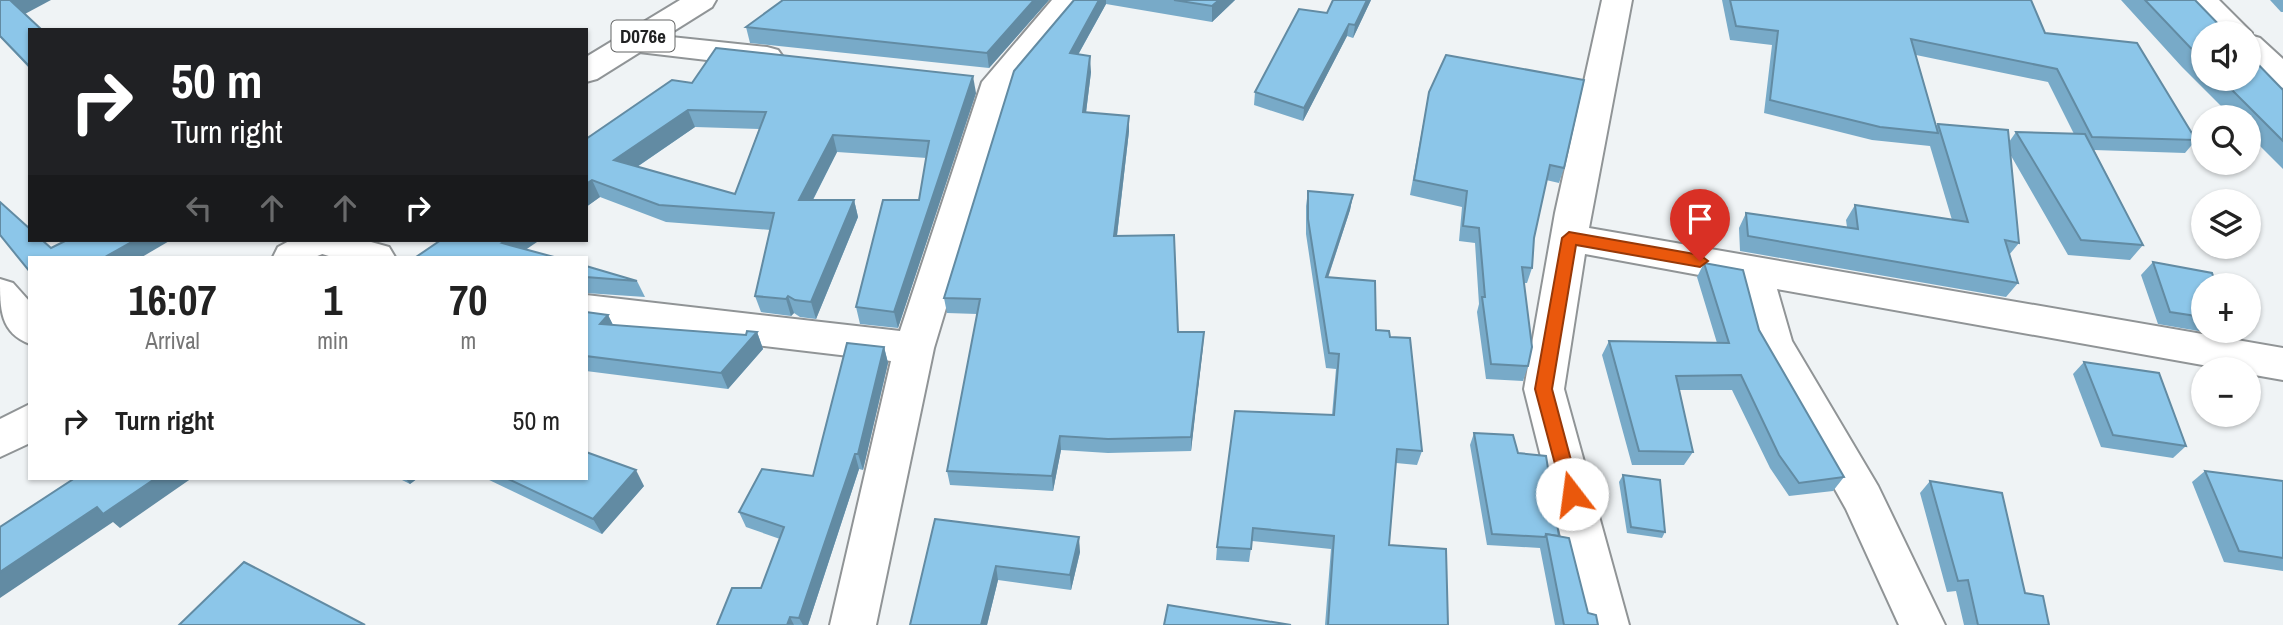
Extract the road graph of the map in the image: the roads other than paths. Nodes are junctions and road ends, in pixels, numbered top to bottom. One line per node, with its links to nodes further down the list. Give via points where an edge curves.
1 (701, 0): 6 (street, D076e)
2 (1069, 0): 20 (street, via 985,81)
3 (1617, 0): 11 (street)
4 (2201, 0): 5 (street)
5 (2223, 21)
6 (633, 43): 8 (street); 9 (street, D076e)
7 (2261, 56): 10 (street)
8 (795, 60)
9 (588, 71)
10 (2283, 77)
11 (1569, 238): 16 (street); 25 (street, via 1544,389)
12 (316, 242): 14 (street)
13 (326, 242): 15 (street)
14 (293, 256)
15 (373, 256)
16 (1753, 270): 21 (street); 26 (street, via 1773,343 1863,499)
17 (0, 293): 19 (street)
18 (588, 310): 20 (street)
19 (28, 327)
20 (914, 348): 24 (street)
21 (2283, 364)
22 (28, 422): 23 (street)
23 (0, 440)
24 (853, 625)
25 (1606, 625)
26 (1922, 625)

